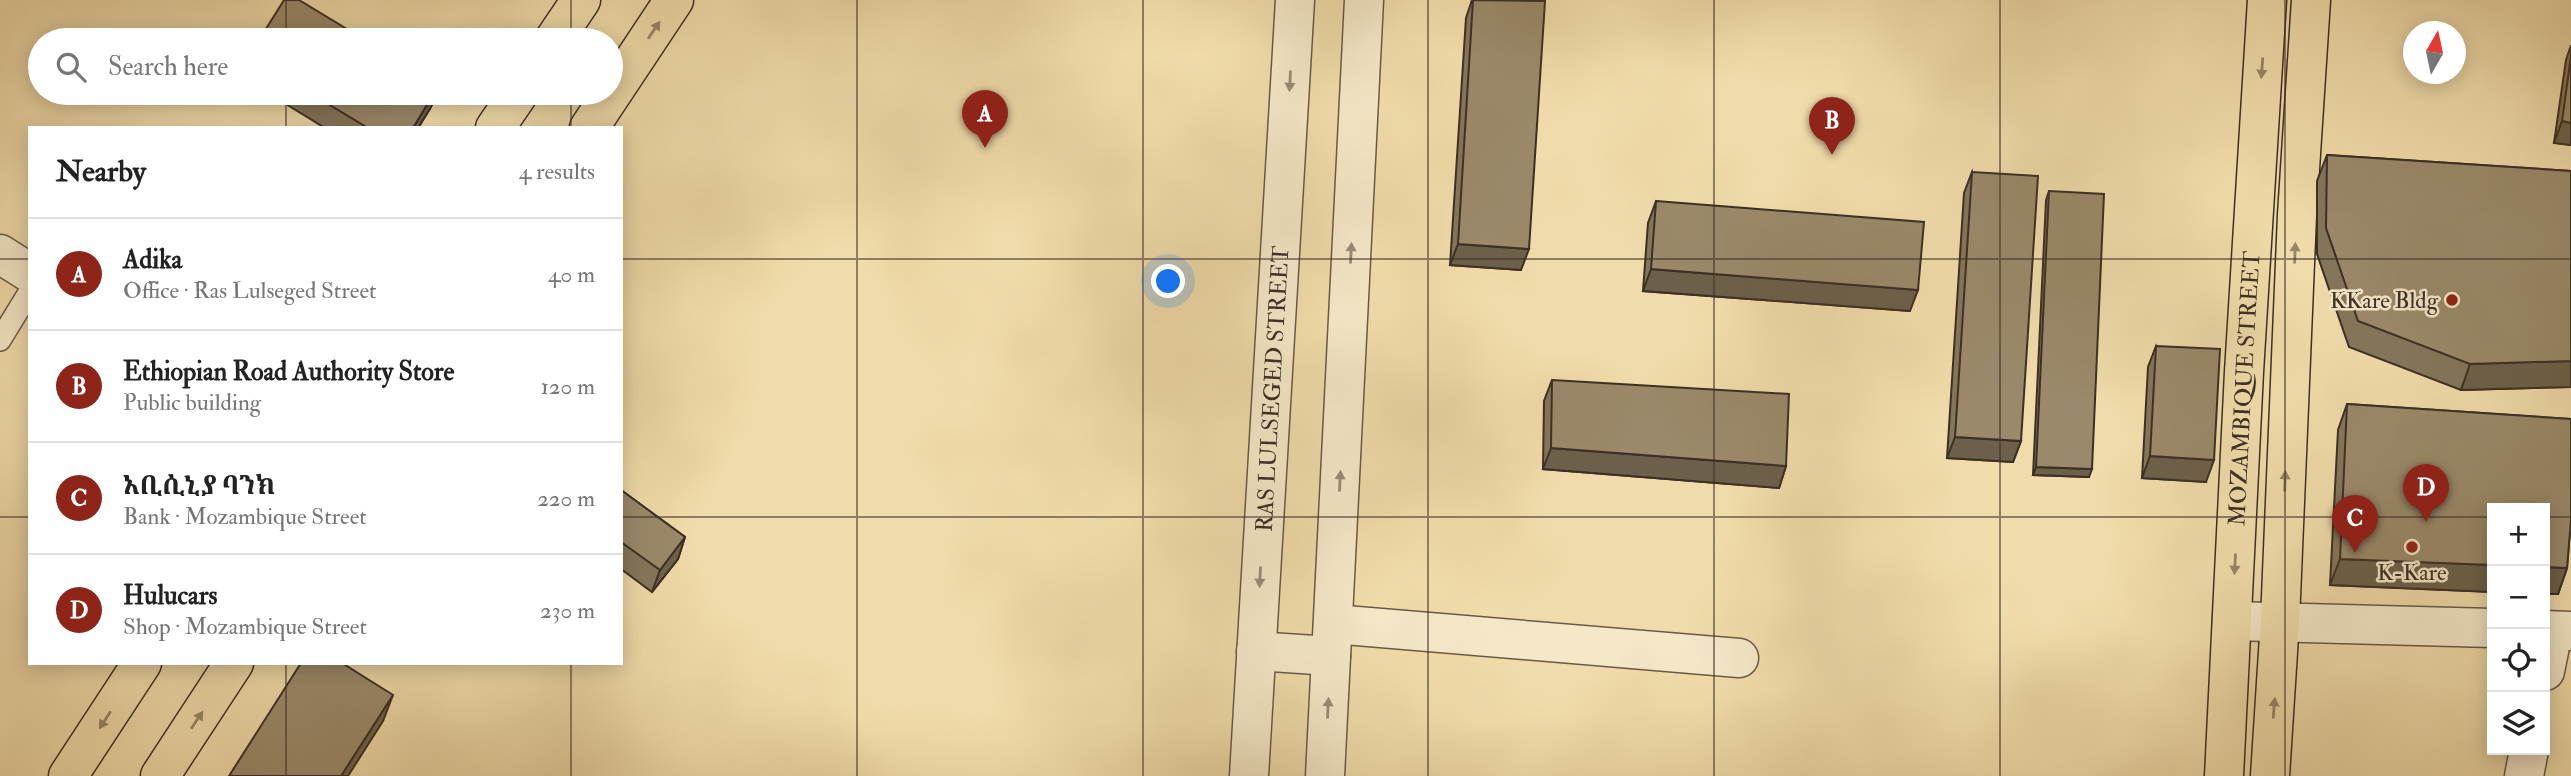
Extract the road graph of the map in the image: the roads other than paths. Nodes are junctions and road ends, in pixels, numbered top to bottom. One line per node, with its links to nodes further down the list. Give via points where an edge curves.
1 (674, 0): 6 (main road, one-way to 1)
2 (1295, 0): 20 (street, RAS LULSEGED STREET, one-way to 20)
3 (1364, 0): 19 (street, one-way to 3)
4 (2267, 0): 15 (main road, MOZAMBIQUE STREET, one-way to 15)
5 (2311, 0): 16 (main road, MOZAMBIQUE STREET, one-way to 5)
6 (623, 59)
7 (511, 105): 9 (main road)
8 (600, 105): 10 (main road)
9 (496, 126)
10 (590, 126)
11 (0, 254): 12 (street)
12 (28, 272)
13 (28, 294): 14 (lane)
14 (0, 340)
15 (2232, 621): 16 (street); 30 (main road, MOZAMBIQUE STREET)
16 (2280, 621): 17 (street); 31 (main road, MOZAMBIQUE STREET, one-way to 16)
17 (2487, 628)
18 (2556, 631): 21 (street)
19 (1332, 640): 20 (street); 22 (street); 29 (street, one-way to 19)
20 (1256, 651): 28 (street, RAS LULSEGED STREET)
21 (2550, 653)
22 (1739, 658)
23 (141, 665): 26 (main road, one-way to 26)
24 (233, 665): 27 (main road, one-way to 24)
25 (2528, 755): 32 (street)
26 (68, 776)
27 (160, 776)
28 (1249, 776)
29 (1325, 776)
30 (2224, 776)
31 (2270, 776)
32 (2524, 776)

